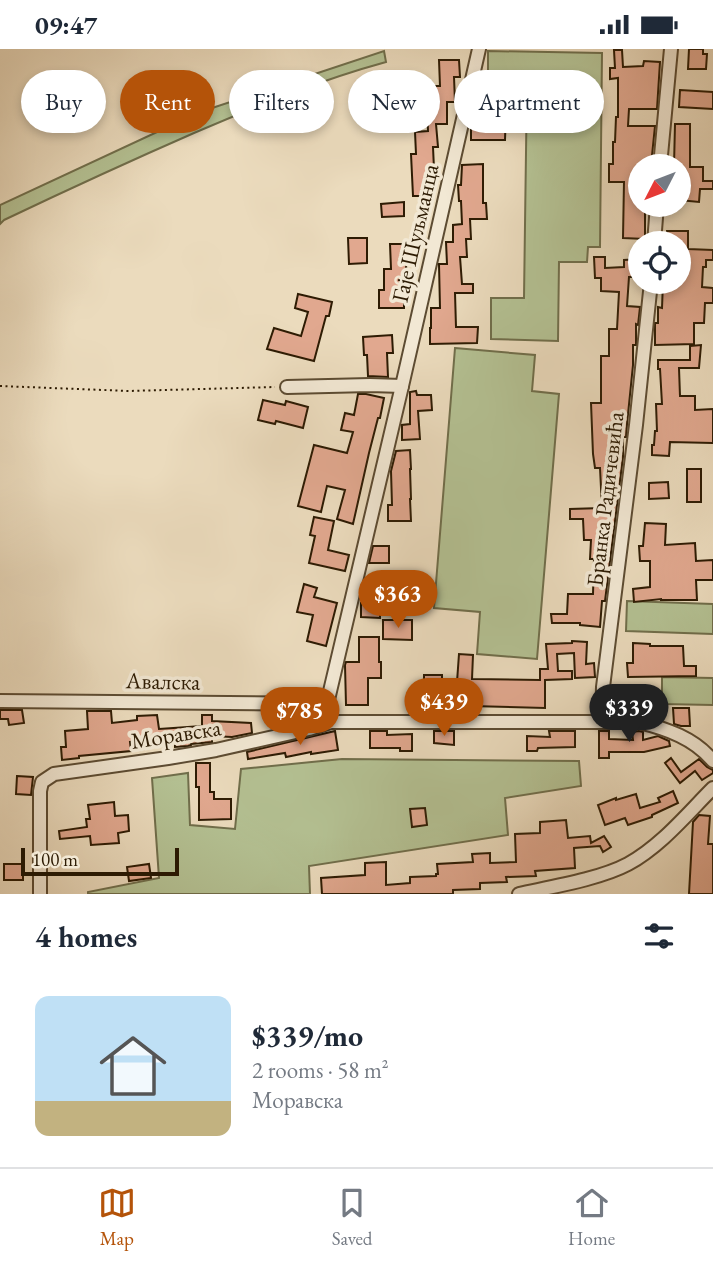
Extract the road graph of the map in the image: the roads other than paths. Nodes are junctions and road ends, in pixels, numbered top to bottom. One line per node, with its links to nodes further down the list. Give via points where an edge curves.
1 (479, 49): 5 (street, Гаје Шуљманца)
2 (671, 49): 3 (street)
3 (661, 154)
4 (650, 294): 10 (street, Бранка Радичевића, via 603,687)
5 (402, 386): 6 (street); 8 (street, Гаје Шуљманца)
6 (287, 387)
7 (0, 701): 8 (street, Авалска)
8 (327, 704): 9 (street, Гаје Шуљманца)
9 (331, 722): 10 (street, Моравска); 13 (street, Моравска, via 216,750 47,777 40,792)
10 (603, 722): 11 (street, Моравска, via 639,722 665,729 692,742)
11 (713, 761)
12 (713, 788): 14 (street, via 627,865)
13 (40, 894)
14 (519, 894)

